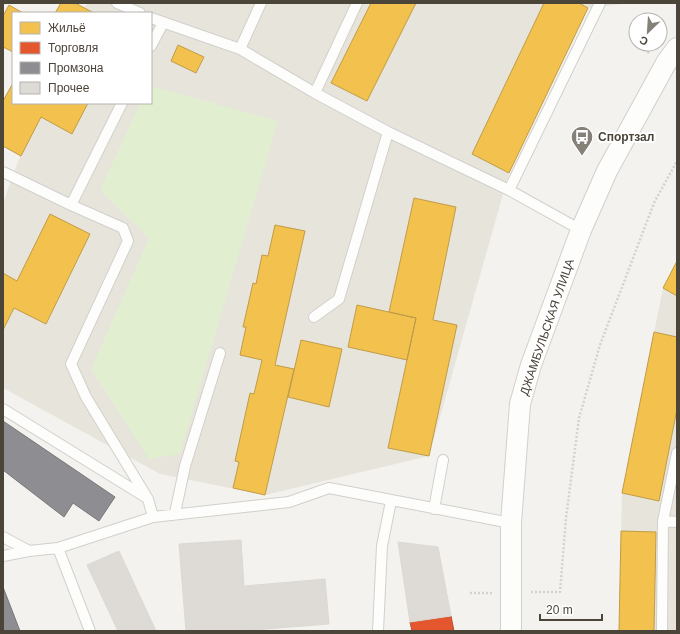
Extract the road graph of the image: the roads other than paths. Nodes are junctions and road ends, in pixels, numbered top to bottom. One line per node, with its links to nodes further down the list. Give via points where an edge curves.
1 (119, 3): 5 (lane)
2 (261, 3): 10 (lane)
3 (357, 3): 11 (lane)
4 (600, 3): 15 (lane)
5 (138, 12)
6 (152, 18): 7 (lane)
7 (163, 23): 8 (lane); 10 (lane)
8 (152, 44)
9 (677, 48): 17 (street, ДЖАМБУЛЬСКАЯ УЛИЦА, via 666,63 607,171)
10 (240, 49): 11 (lane)
11 (315, 93): 13 (lane)
12 (122, 104): 16 (lane)
13 (388, 132): 15 (lane); 18 (lane, via 339,299)
14 (3, 172): 16 (lane)
15 (509, 190): 17 (lane)
16 (71, 205): 23 (lane, via 123,228 128,241 71,364 86,397)
17 (581, 230): 30 (street, ДЖАМБУЛЬСКАЯ УЛИЦА, via 520,404)
18 (314, 317)
19 (220, 353): 26 (lane, via 185,466)
20 (3, 409): 23 (lane)
21 (677, 453): 28 (lane)
22 (443, 460): 25 (lane)
23 (148, 499): 27 (lane)
24 (391, 501): 25 (lane); 26 (lane, via 329,488 289,502); 36 (lane, via 382,546)
25 (434, 509): 30 (lane)
26 (175, 513): 27 (lane)
27 (153, 516): 32 (lane)
28 (663, 522): 29 (lane); 38 (lane)
29 (677, 522)
30 (512, 523): 37 (street, ДЖАМБУЛЬСКАЯ УЛИЦА)
31 (3, 537): 33 (lane)
32 (58, 548): 33 (lane); 35 (lane)
33 (29, 551): 34 (lane)
34 (3, 556)
35 (90, 631)
36 (378, 631)
37 (511, 631)
38 (662, 631)

